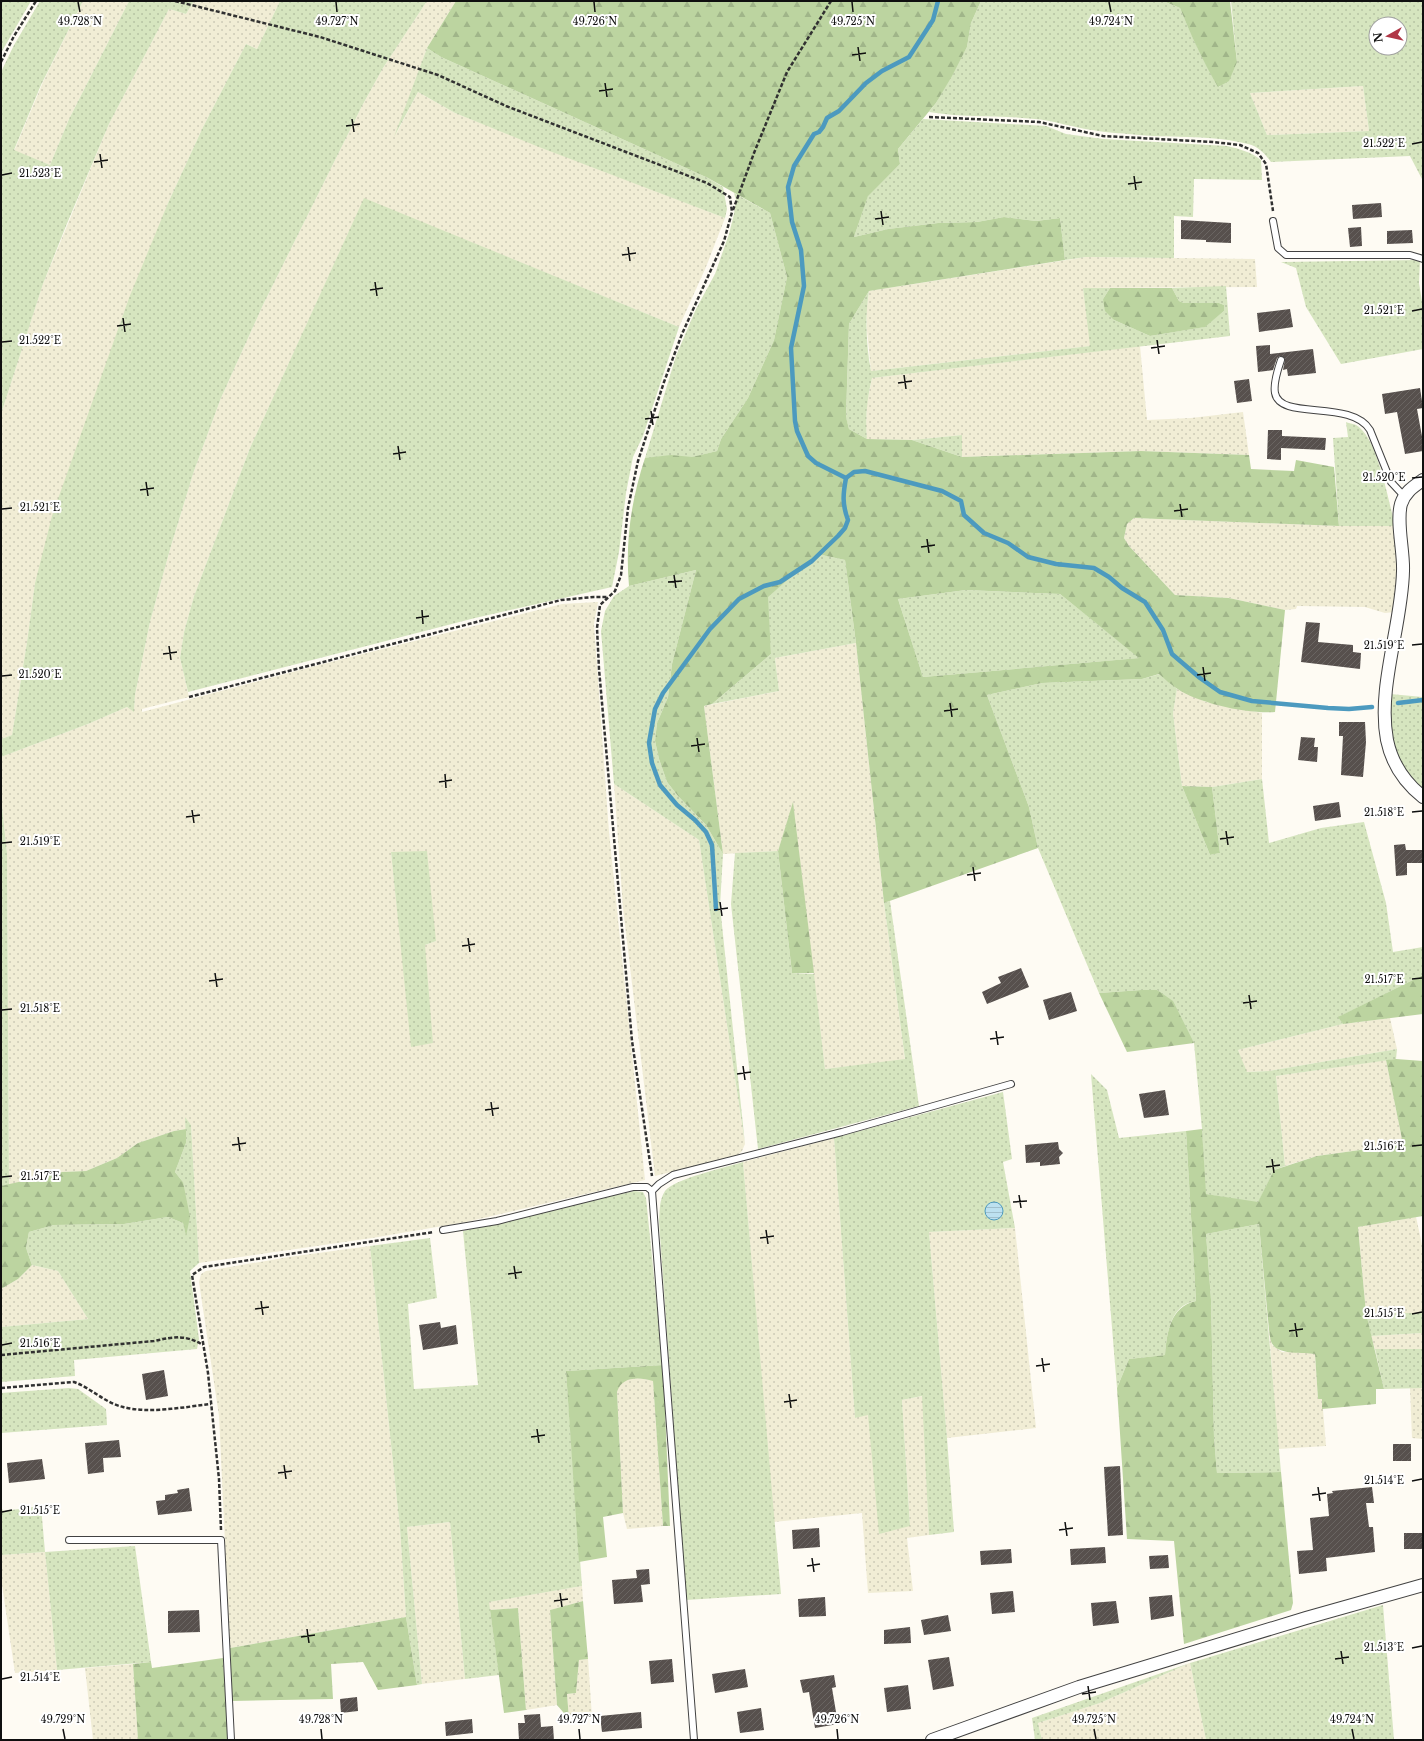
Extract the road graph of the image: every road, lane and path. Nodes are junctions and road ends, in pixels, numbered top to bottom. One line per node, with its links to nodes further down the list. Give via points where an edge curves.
1 (36, 1): 4 (path)
2 (175, 1): 6 (path, via 320,38 438,75 506,106 707,183 730,197)
3 (831, 1): 6 (path, via 788,72)
4 (1, 62)
5 (929, 117): 7 (path, via 1039,122 1103,136 1213,142 1248,148 1258,153 1266,164)
6 (732, 212): 12 (path, via 724,241 682,334 664,382 637,468 628,508 621,575 615,591)
7 (1274, 221): 8 (lane, via 1278,248 1286,254 1410,255)
8 (1423, 258)
9 (1281, 360): 11 (lane, via 1275,385 1279,399 1295,408 1343,413 1364,423 1370,430 1391,482)
10 (1423, 480): 11 (street)
11 (1404, 496): 14 (street, via 1400,518 1402,587 1386,694 1385,725 1396,767 1411,788)
12 (608, 597): 13 (path, via 561,600); 16 (path, via 600,605 597,628 599,669 632,1041)
13 (189, 697)
14 (1423, 797)
15 (1011, 1084): 16 (lane, via 673,1176)
16 (652, 1191): 17 (lane, via 647,1187 633,1187 496,1221); 26 (lane)
17 (444, 1230): 18 (path, via 204,1267 192,1275)
18 (203, 1345): 19 (path, via 193,1339 174,1337); 21 (path)
19 (1, 1355)
20 (1, 1388): 21 (path, via 74,1382 122,1407 171,1408)
21 (211, 1404): 23 (path)
22 (69, 1540): 23 (lane)
23 (222, 1540): 25 (lane)
24 (1423, 1585): 27 (street, via 1079,1687)
25 (231, 1740)
26 (694, 1740)
27 (932, 1740)

